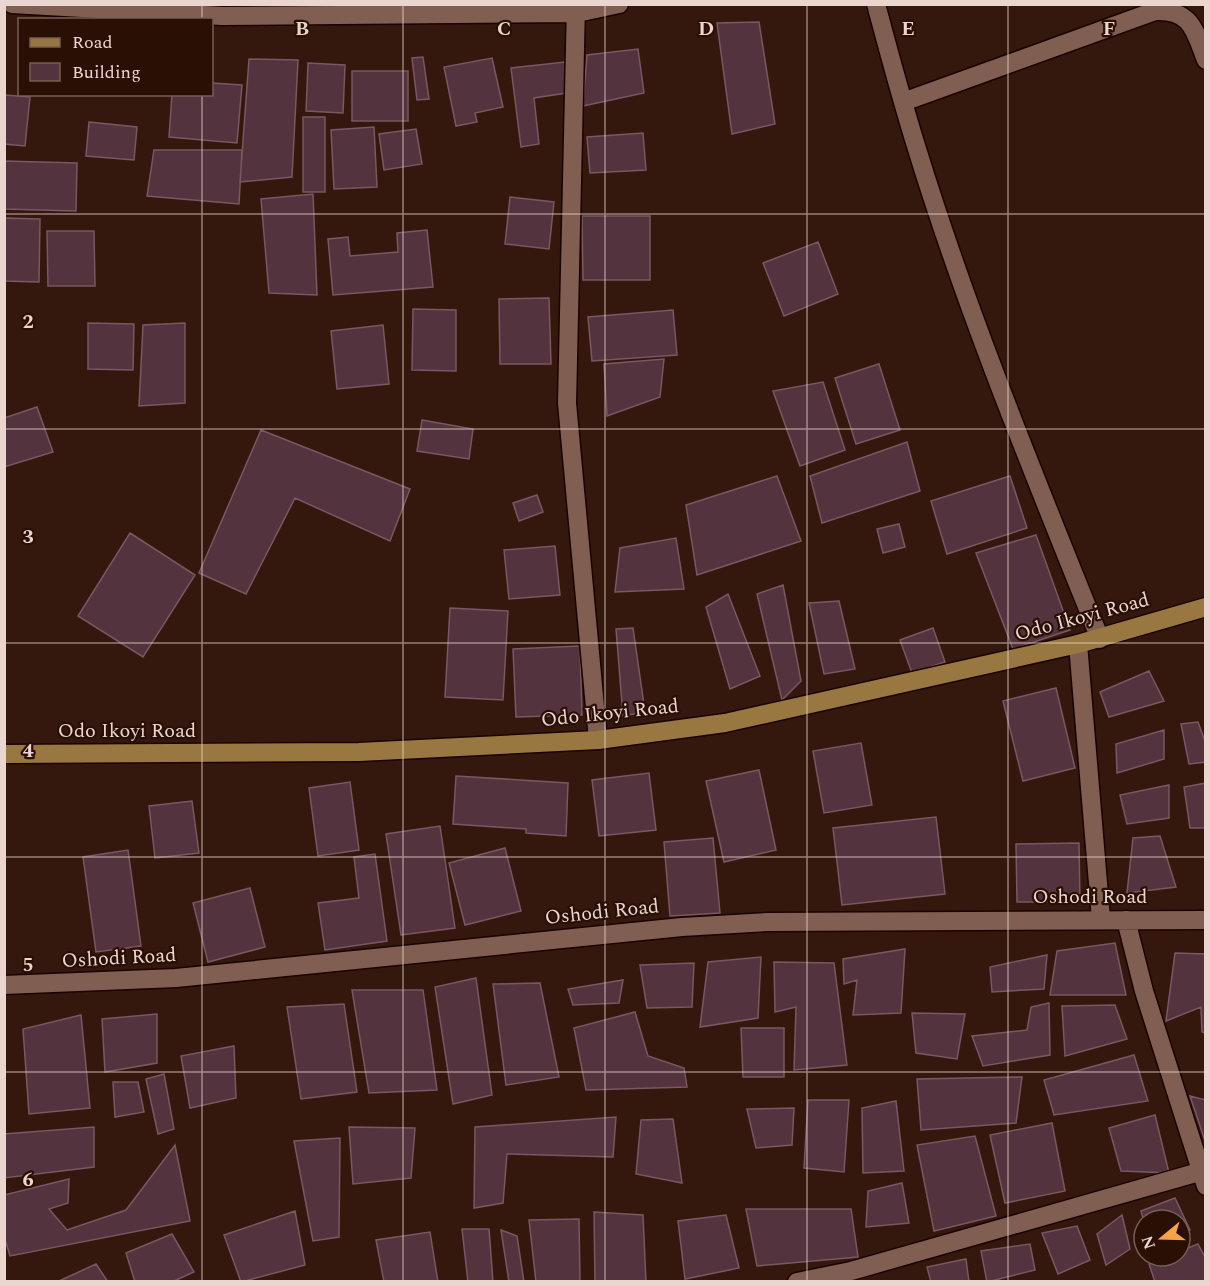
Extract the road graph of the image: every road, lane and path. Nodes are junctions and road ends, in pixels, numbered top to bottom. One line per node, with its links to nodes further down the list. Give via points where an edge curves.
1 (12, 4): 5 (street)
2 (619, 4): 4 (street)
3 (876, 4): 7 (street)
4 (576, 9): 5 (street); 11 (street, via 567,403)
5 (223, 10)
6 (1206, 60): 7 (street, via 1193,26 1183,16 1169,10 1155,11)
7 (903, 102): 9 (street, via 1014,426)
8 (1206, 607): 9 (main road, Odo Ikoyi Road)
9 (1100, 639): 10 (main road, Odo Ikoyi Road)
10 (1078, 644): 11 (main road, Odo Ikoyi Road, via 725,723); 13 (street)
11 (598, 740): 12 (main road, Odo Ikoyi Road, via 358,752)
12 (4, 754)
13 (1101, 919): 14 (street, Oshodi Road); 16 (street, Oshodi Road, via 768,922 682,927 176,978)
14 (1126, 920): 15 (street, Oshodi Road); 17 (street)
15 (1206, 920)
16 (4, 985)
17 (1202, 1179): 18 (street, via 851,1271)
18 (797, 1281)

